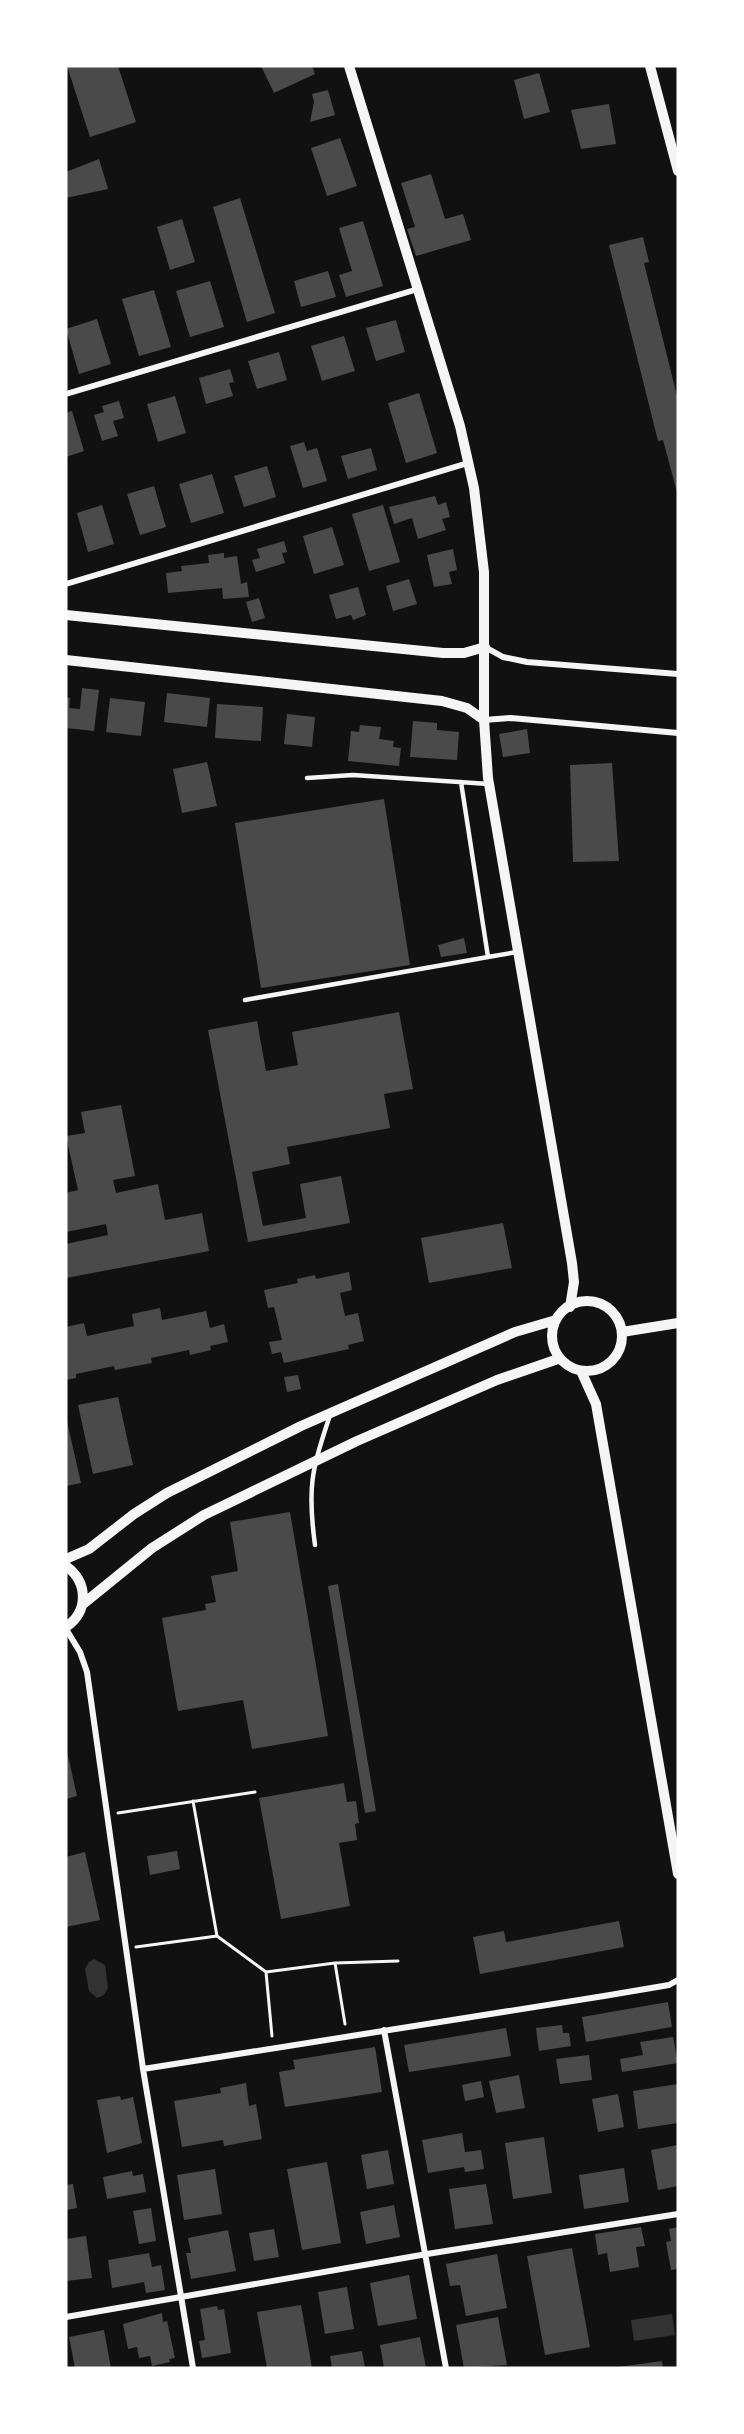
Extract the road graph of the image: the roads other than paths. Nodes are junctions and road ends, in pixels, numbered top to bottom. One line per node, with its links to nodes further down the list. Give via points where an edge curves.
1 (349, 66): 4 (street)
2 (650, 66): 3 (street)
3 (678, 171)
4 (418, 289): 5 (street); 6 (street)
5 (66, 394)
6 (469, 463): 7 (street); 9 (street, via 483,559)
7 (66, 584)
8 (66, 615): 9 (street, via 443,653 465,653)
9 (485, 647): 11 (street, via 503,657 527,662); 12 (street)
10 (66, 660): 12 (street, via 442,700 467,708)
11 (678, 674)
12 (484, 720): 13 (street, via 516,718); 16 (street)
13 (678, 734)
14 (307, 778): 15 (lane, via 353,775)
15 (461, 782): 16 (lane); 18 (lane)
16 (489, 784): 17 (street)
17 (517, 952): 18 (lane); 20 (street, via 572,1263)
18 (488, 957): 19 (lane)
19 (245, 1000)
20 (570, 1307): 21 (street); 23 (street, via 591,1302 603,1305 616,1315)
21 (556, 1320): 24 (street, via 552,1336); 26 (street, via 515,1332)
22 (678, 1323): 23 (street)
23 (622, 1332): 25 (street, via 611,1361 601,1368)
24 (558, 1359): 25 (street); 27 (street, via 497,1380)
25 (582, 1371): 33 (street, via 597,1404)
26 (331, 1412): 27 (lane); 29 (street, via 186,1483 134,1514 89,1549)
27 (315, 1460): 28 (lane, via 309,1497); 31 (street, via 173,1533)
28 (315, 1545)
29 (66, 1558)
30 (66, 1566): 31 (street, via 81,1581)
31 (83, 1604): 32 (street)
32 (66, 1628): 36 (street, via 87,1672)
33 (678, 1874)
34 (678, 1980): 35 (street, via 669,1985)
35 (384, 2030): 36 (street); 38 (street)
36 (143, 2069): 39 (street)
37 (678, 2214): 38 (street)
38 (427, 2254): 39 (street); 42 (street)
39 (180, 2296): 40 (street); 41 (street)
40 (66, 2317)
41 (193, 2368)
42 (446, 2368)

